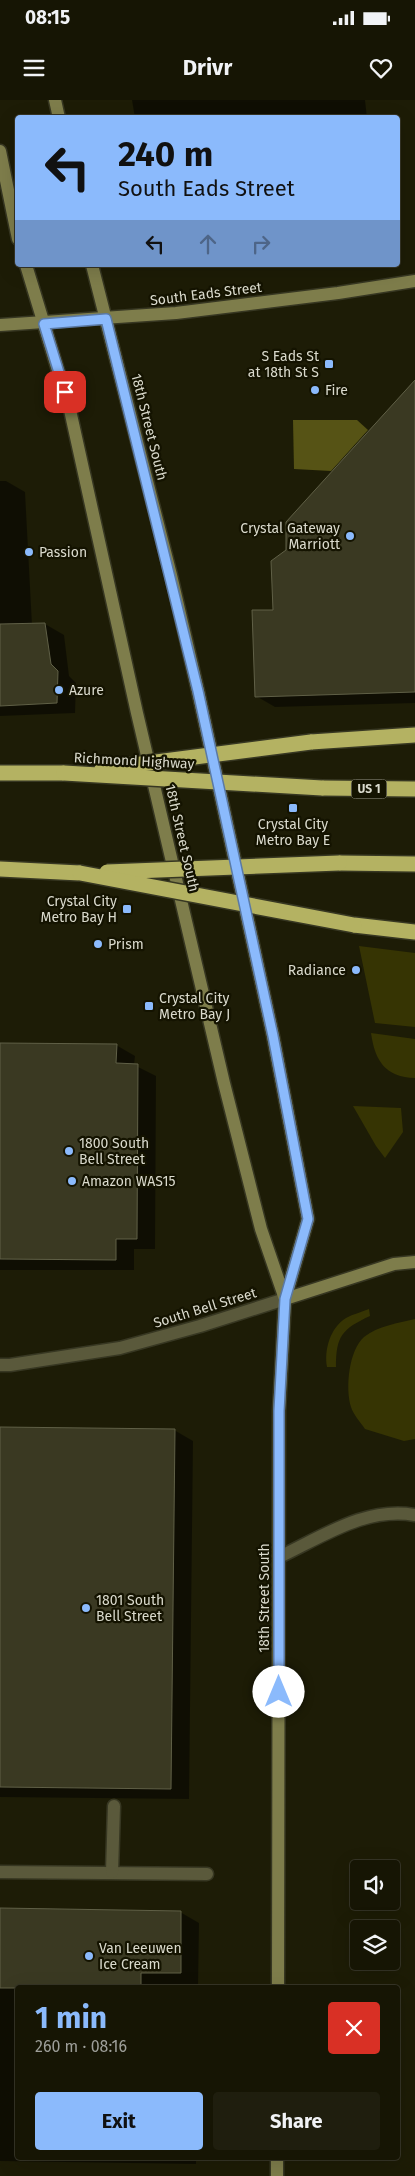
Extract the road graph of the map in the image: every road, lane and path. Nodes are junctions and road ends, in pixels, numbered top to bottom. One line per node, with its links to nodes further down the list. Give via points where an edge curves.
1 (55, 100): 2 (street)
2 (58, 115)
3 (0, 151): 4 (street)
4 (15, 224)
5 (27, 267): 9 (street, 18th Street South)
6 (93, 267): 8 (street, 18th Street South)
7 (415, 281): 8 (street, South Eads Street, via 176,313)
8 (106, 319): 9 (street, South Eads Street); 20 (street, 18th Street South, via 198,691 273,1036 308,1219)
9 (44, 324): 10 (street, South Eads Street); 20 (street, 18th Street South, via 70,410 224,1083 262,1229)
10 (0, 326)
11 (415, 735): 13 (highway, bridge, via 311,742)
12 (0, 773): 13 (highway, Richmond Highway / US 1)
13 (64, 773): 14 (highway, Richmond Highway / US 1, bridge, via 322,788)
14 (415, 789)
15 (415, 864): 17 (highway, bridge, via 340,863)
16 (0, 869): 17 (highway)
17 (80, 873): 18 (highway, bridge, via 354,925)
18 (415, 932)
19 (415, 1262): 20 (street, South Bell Street, via 394,1264)
20 (285, 1299): 21 (street, South Bell Street, via 120,1348); 23 (street, 18th Street South, via 279,1411)
21 (0, 1365)
22 (415, 1515): 23 (street, via 394,1513 354,1521)
23 (279, 1557): 28 (street, 18th Street South)
24 (114, 1806): 26 (street)
25 (0, 1872): 26 (street)
26 (112, 1872): 27 (street)
27 (207, 1874)
28 (278, 1985)
29 (277, 2160): 30 (street)
30 (277, 2176)

